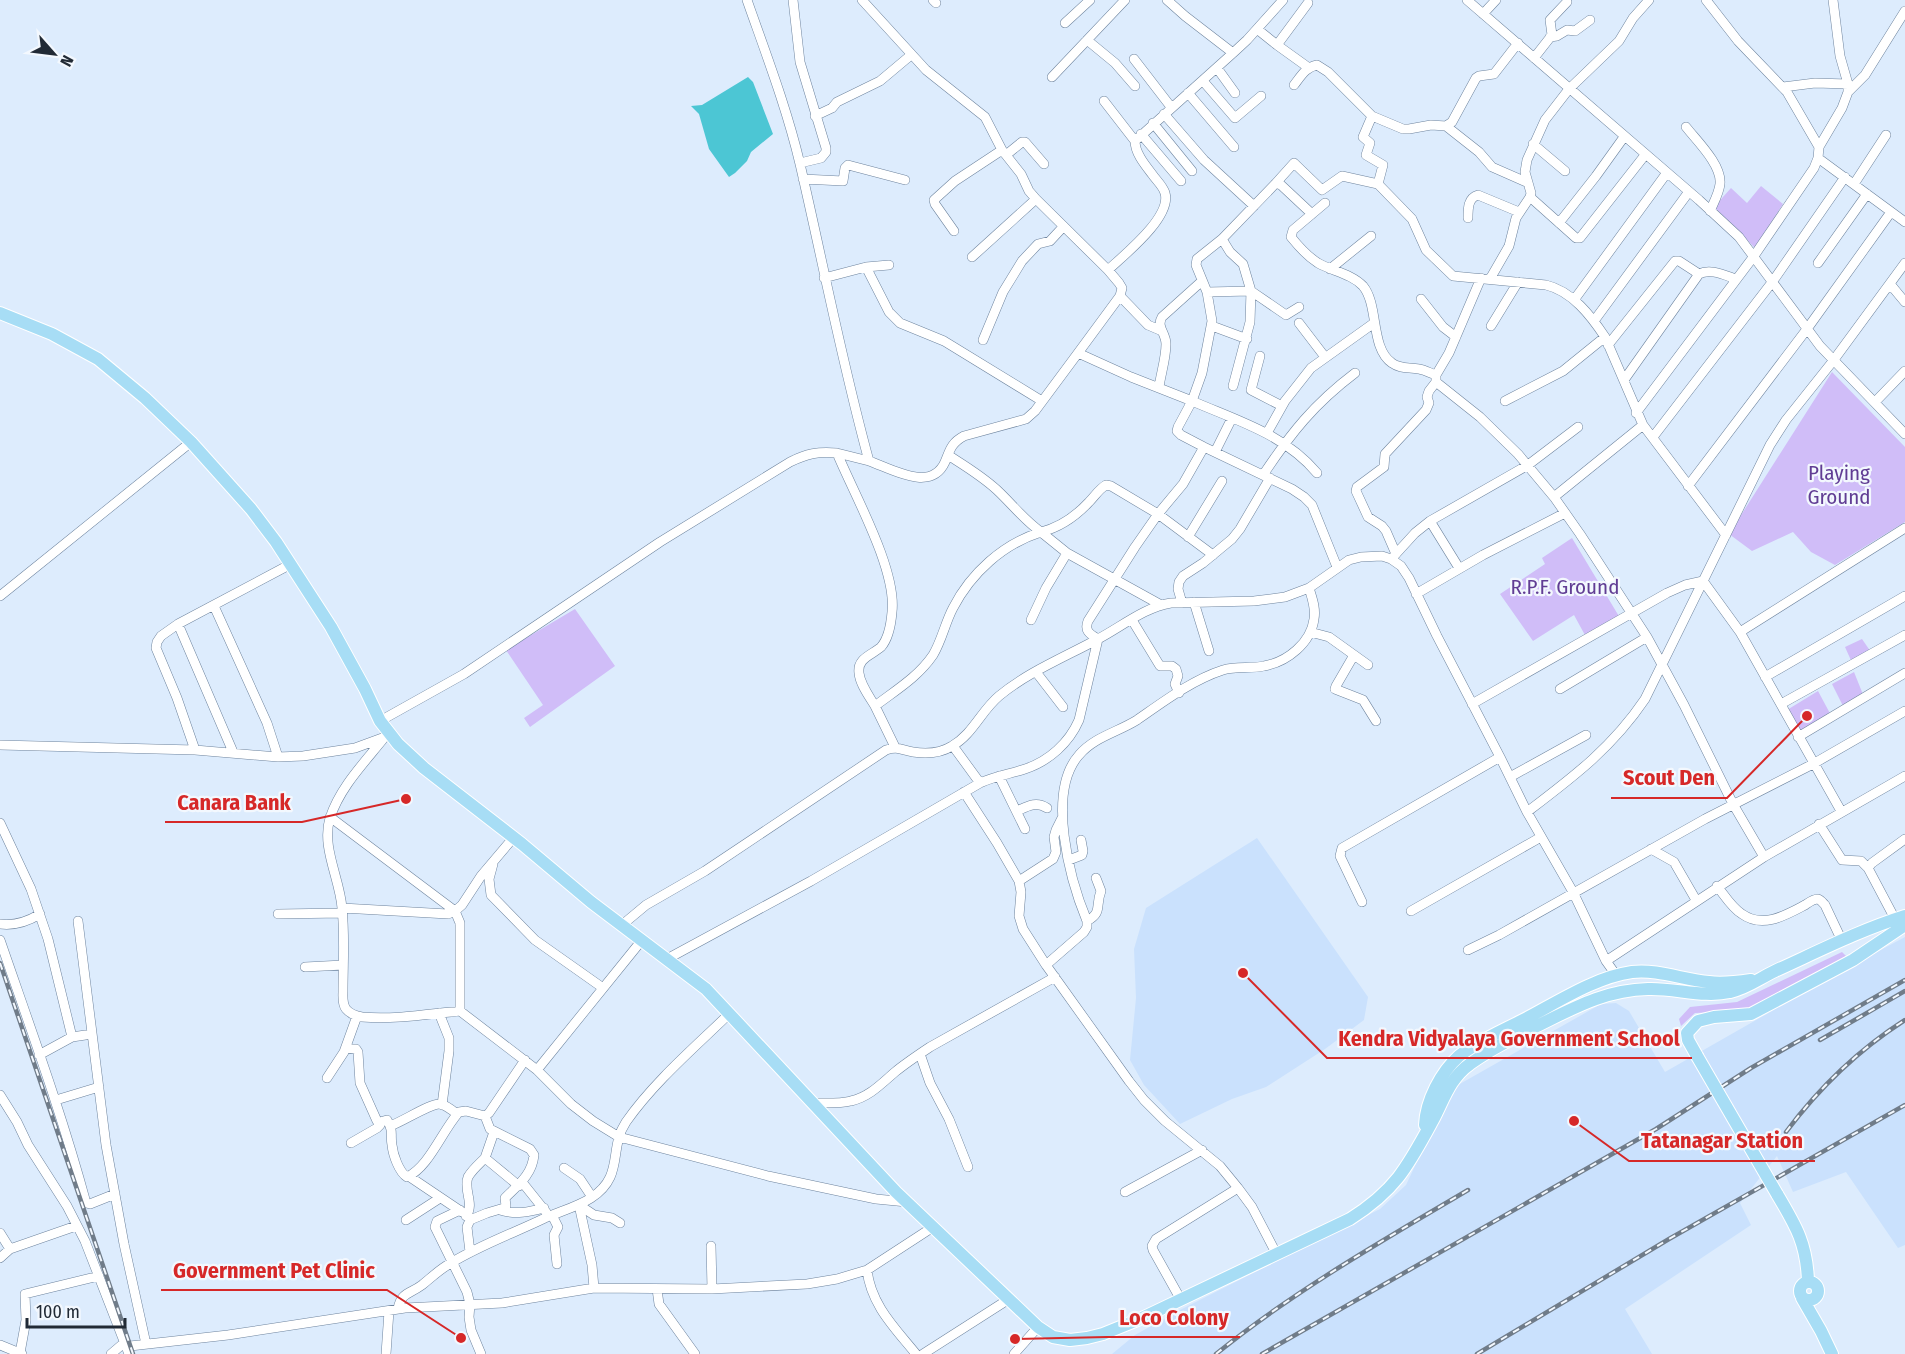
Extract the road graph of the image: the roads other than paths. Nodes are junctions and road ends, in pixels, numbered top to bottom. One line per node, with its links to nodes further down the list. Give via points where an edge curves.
1 (747, 0): 58 (street)
2 (793, 0): 42 (street, via 800,62)
3 (862, 0): 25 (street)
4 (1090, 0): 18 (street)
5 (1125, 0): 21 (street)
6 (1167, 0): 24 (street)
7 (1283, 0): 19 (street)
8 (1467, 0): 16 (street)
9 (1496, 0): 16 (street)
10 (1649, 0): 36 (street, via 1619,41)
11 (1707, 0): 34 (street, via 1738,41)
12 (1833, 0): 35 (street)
13 (1307, 1): 23 (street)
14 (1567, 2): 20 (street, via 1550,20)
15 (1905, 11): 35 (street, via 1865,75)
16 (1483, 14): 22 (street)
17 (1590, 20): 20 (street, via 1575,31)
18 (1065, 23)
19 (1257, 29): 23 (street); 24 (street)
20 (1550, 37): 26 (street)
21 (1086, 40): 30 (street); 33 (street, via 1115,63)
22 (1518, 44): 26 (street); 45 (street, via 1494,74 1476,78)
23 (1277, 45): 29 (street)
24 (1233, 53): 28 (street)
25 (911, 55): 42 (street, via 880,81); 54 (street, via 985,117)
26 (1534, 58): 36 (street)
27 (1134, 59): 41 (street)
28 (1217, 68): 31 (street); 38 (street)
29 (1309, 68): 32 (street); 43 (street, via 1323,68)
30 (1052, 77)
31 (1203, 81): 37 (street); 39 (street, via 1235,118)
32 (1294, 85)
33 (1134, 86)
34 (1783, 87): 35 (street, via 1806,84); 52 (street)
35 (1848, 88): 52 (street, via 1842,108)
36 (1569, 89): 48 (street); 50 (street, via 1545,120)
37 (1188, 93): 41 (street); 51 (street)
38 (1235, 93)
39 (1262, 96)
40 (1104, 101): 49 (street)
41 (1168, 110): 44 (street); 53 (street)
42 (815, 116): 58 (street, via 826,152 821,158)
43 (1372, 116): 45 (street, via 1404,129); 70 (street, via 1363,136 1370,143 1367,156 1383,165)
44 (1153, 123): 49 (street); 57 (street)
45 (1446, 126): 68 (street, via 1492,167)
46 (1686, 127): 78 (street, via 1720,175 1719,190)
47 (1886, 135): 71 (street)
48 (1624, 137): 55 (street); 84 (street)
49 (1138, 138): 62 (street); 96 (street, via 1135,147 1166,193 1166,201 1153,225)
50 (1533, 144): 61 (street); 68 (street, via 1527,160)
51 (1234, 147)
52 (1819, 147): 56 (street)
53 (1196, 152): 57 (street); 77 (street)
54 (1004, 153): 59 (street, via 1025,142); 75 (street); 86 (street, via 955,182 934,200)
55 (1645, 155): 63 (street); 84 (street, via 1580,238)
56 (1818, 158): 64 (street); 89 (street, via 1809,178)
57 (1185, 162): 60 (street); 62 (street)
58 (800, 163): 65 (street)
59 (1044, 164)
60 (1192, 171)
61 (1565, 171)
62 (1173, 172): 67 (street)
63 (1666, 174): 72 (street); 109 (street)
64 (1845, 177): 71 (street); 101 (street)
65 (803, 179): 66 (street, via 843,181 848,165); 98 (street)
66 (905, 180)
67 (1180, 181)
68 (1526, 182): 74 (street)
69 (1276, 183): 70 (street, via 1294,163 1322,190 1342,176); 77 (street); 81 (street)
70 (1378, 184): 99 (street, via 1412,219 1422,244 1447,272 1458,278)
71 (1854, 184): 73 (street)
72 (1688, 193): 78 (street); 113 (street)
73 (1867, 194): 80 (street); 91 (street)
74 (1530, 197): 79 (street); 84 (street)
75 (1036, 199): 85 (street); 90 (street)
76 (1325, 203): 81 (street)
77 (1254, 206): 88 (street)
78 (1710, 211): 89 (street)
79 (1519, 212): 82 (street, via 1478,195 1469,204); 99 (street, via 1509,246)
80 (1891, 212): 83 (street); 118 (street)
81 (1312, 214): 95 (street, via 1293,230 1291,237 1304,253)
82 (1468, 218)
83 (1905, 222)
84 (1559, 223)
85 (1063, 227): 96 (street); 122 (street, via 1022,261 1003,292)
86 (954, 231)
87 (1371, 236): 95 (street)
88 (1222, 239): 102 (street, via 1197,259); 105 (street, via 1243,264)
89 (1754, 256): 100 (street); 101 (street)
90 (972, 257)
91 (1818, 263)
92 (1905, 263): 104 (street)
93 (889, 265): 94 (street)
94 (866, 267): 98 (street); 134 (street, via 889,312 900,323 944,341)
95 (1330, 268): 114 (street, via 1355,279 1367,291)
96 (1108, 270): 107 (street, via 1122,288)
97 (1699, 274): 100 (street, via 1712,272); 123 (street, via 1675,261); 131 (street)
98 (824, 278): 152 (street)
99 (1486, 278): 103 (street); 120 (street)
100 (1736, 279): 139 (street)
101 (1773, 280): 118 (street); 145 (street)
102 (1203, 281): 106 (street); 119 (street, via 1162,317)
103 (1518, 282): 109 (street, via 1557,288); 117 (street)
104 (1890, 284): 110 (street); 127 (street)
105 (1251, 291): 106 (street); 111 (street, via 1286,315); 121 (street)
106 (1207, 292): 116 (street)
107 (1120, 296): 119 (street, via 1148,325); 124 (street)
108 (1421, 299): 120 (street)
109 (1574, 300): 113 (street)
110 (1905, 302)
111 (1299, 307)
112 (0, 313): 146 (main road, via 52,334 98,359)
113 (1594, 321): 123 (street)
114 (1374, 322): 126 (street); 129 (street, via 1385,357 1401,367 1418,369)
115 (1299, 323): 126 (street)
116 (1212, 326): 121 (street); 135 (street)
117 (1491, 326)
118 (1808, 329): 127 (street); 157 (street)
119 (1162, 331): 133 (street, via 1166,345)
120 (1456, 338): 129 (street)
121 (1246, 339): 132 (street)
122 (983, 340)
123 (1607, 341): 131 (street); 136 (street, via 1563,371)
124 (1078, 353): 133 (street); 134 (street)
125 (1260, 356): 138 (street, via 1251,390)
126 (1325, 357): 138 (street, via 1298,382)
127 (1833, 361): 137 (street); 164 (street, via 1770,445)
128 (1355, 373): 147 (street, via 1321,400)
129 (1436, 378): 153 (street); 168 (street, via 1426,410 1385,453 1384,467 1356,491 1368,517 1386,531)
130 (1903, 378): 137 (street)
131 (1624, 380): 139 (street)
132 (1233, 386)
133 (1159, 387): 135 (street)
134 (1042, 401): 151 (street, via 1026,419 955,441)
135 (1192, 401): 140 (street); 148 (street, via 1177,431)
136 (1505, 401)
137 (1875, 402): 144 (street)
138 (1282, 406): 143 (street)
139 (1636, 413): 141 (street)
140 (1232, 418): 143 (street); 149 (street)
141 (1643, 425): 145 (street); 158 (street)
142 (1578, 427): 153 (street)
143 (1267, 433): 147 (street)
144 (1905, 434)
145 (1653, 437): 157 (street)
146 (191, 442): 169 (main road, via 252,509); 176 (street)
147 (1284, 443): 154 (street); 155 (street)
148 (1204, 447): 149 (street); 160 (street, via 1183,484)
149 (1215, 452): 155 (street)
150 (837, 453): 152 (street); 202 (street, via 874,537 891,588 893,609 886,640 864,658 858,671); 205 (street, via 805,454 789,462 660,542 464,674)
151 (948, 455): 152 (street, via 938,472 922,479); 163 (street, via 984,479)
152 (869, 461)
153 (1528, 465): 158 (street); 161 (street)
154 (1317, 473)
155 (1266, 477): 167 (street, via 1240,529); 170 (street, via 1292,489 1312,505)
156 (1222, 481): 165 (street)
157 (1688, 486): 164 (street)
158 (1554, 497): 159 (street)
159 (1565, 513): 171 (street); 182 (street)
160 (1158, 514): 163 (street, via 1106,485 1067,523); 165 (street); 172 (street)
161 (1430, 521): 168 (street); 171 (street)
162 (1905, 528): 187 (street)
163 (1041, 532): 166 (street); 202 (street, via 1022,538 990,560 953,607 934,653 924,666)
164 (1726, 535): 173 (street)
165 (1188, 537): 167 (street)
166 (1067, 553): 172 (street); 183 (street)
167 (1213, 555): 179 (street, via 1179,582)
168 (1393, 556): 170 (street, via 1361,557); 175 (street)
169 (291, 564): 181 (street); 205 (main road, via 331,627)
170 (1337, 567): 174 (street)
171 (1460, 568): 175 (street)
172 (1113, 579): 180 (street); 190 (street, via 1086,626)
173 (1703, 581): 182 (street, via 1685,585); 187 (street); 193 (street)
174 (1309, 588): 178 (street, via 1273,599); 186 (street, via 1314,606)
175 (1416, 594): 200 (street)
176 (0, 596)
177 (1905, 596): 197 (street)
178 (1194, 602): 179 (street); 191 (street)
179 (1182, 603): 180 (street)
180 (1161, 604): 184 (street)
181 (214, 606): 185 (street); 217 (street, via 267,723)
182 (1631, 613): 189 (street); 200 (street)
183 (1031, 620)
184 (1132, 620): 190 (street); 199 (street, via 1160,666 1176,669)
185 (178, 624): 214 (street, via 161,636 156,648); 215 (street)
186 (1310, 632): 192 (street, via 1329,637); 199 (street, via 1284,659 1263,666 1223,670)
187 (1740, 633): 197 (street)
188 (1905, 635): 201 (street)
189 (1647, 637): 193 (street); 198 (street)
190 (1098, 639): 195 (street); 213 (street, via 1079,720 1069,740)
191 (1209, 651)
192 (1354, 655): 194 (street); 206 (street, via 1335,689 1363,700)
193 (1662, 664): 225 (street); 229 (street, via 1629,724 1576,775)
194 (1368, 665)
195 (1036, 672): 203 (street); 211 (street, via 998,697)
196 (1905, 673): 209 (street)
197 (1766, 677): 201 (street)
198 (1560, 689)
199 (1179, 693): 218 (street, via 1100,738)
200 (1472, 704): 216 (street)
201 (1781, 704): 209 (street)
202 (875, 706): 212 (street)
203 (1063, 707)
204 (1905, 711): 219 (street)
205 (380, 721): 208 (main road)
206 (1376, 722)
207 (1586, 735): 222 (street)
208 (387, 736): 217 (street, via 355,748); 230 (street, via 343,791); 235 (main road)
209 (1798, 737): 219 (street)
210 (0, 745): 214 (street)
211 (953, 746): 212 (street, via 928,753); 223 (street)
212 (896, 747): 259 (street, via 646,905)
213 (1058, 749): 218 (street); 220 (street, via 1038,763)
214 (195, 750): 215 (street)
215 (233, 752): 217 (street)
216 (1500, 757): 222 (street); 249 (street, via 1342,848 1340,856)
217 (278, 758)
218 (1073, 763): 231 (street, via 1066,780)
219 (1813, 764): 225 (street); 228 (street)
220 (999, 776): 223 (street); 227 (street)
221 (1905, 776): 228 (street)
222 (1510, 777): 229 (street)
223 (980, 783): 224 (street)
224 (964, 792): 245 (street); 264 (street, via 811,882)
225 (1733, 804): 239 (street); 240 (street)
226 (1047, 808): 227 (street, via 1034,804)
227 (1017, 811): 234 (street)
228 (1841, 811): 233 (street)
229 (1527, 812): 236 (street)
230 (330, 817): 250 (street, via 329,845); 251 (street)
231 (1062, 818): 241 (street); 245 (street, via 1054,837 1053,859)
232 (0, 823): 253 (street)
233 (1819, 824): 240 (street); 243 (street, via 1842,860 1861,861)
234 (1025, 829)
235 (514, 837): 242 (street); 259 (main road)
236 (1541, 837): 247 (street); 252 (street)
237 (1905, 839): 243 (street)
238 (1081, 840): 241 (street, via 1083,854)
239 (1651, 849): 247 (street); 248 (street, via 1674,862)
240 (1764, 857): 246 (street)
241 (1069, 860): 257 (street)
242 (493, 862): 251 (street); 273 (street, via 491,895 535,940)
243 (1868, 868): 255 (street)
244 (1096, 878): 257 (street, via 1101,891 1098,910)
245 (1019, 881): 268 (street, via 1023,929)
246 (1717, 886): 248 (street); 262 (street, via 1753,920 1776,919 1817,899 1825,905)
247 (1573, 892): 263 (street); 266 (street)
248 (1696, 900): 266 (street)
249 (1362, 902)
250 (342, 910): 251 (street, via 448,914); 254 (street); 267 (street)
251 (455, 911): 274 (street, via 460,934)
252 (1411, 911)
253 (40, 914): 258 (street, via 22,923); 279 (street)
254 (278, 914)
255 (1902, 920): 262 (main road); 265 (main road)
256 (78, 921): 278 (street)
257 (1087, 921): 268 (street, via 1084,932)
258 (0, 924)
259 (622, 925): 261 (main road)
260 (0, 940): 282 (street)
261 (642, 940): 264 (main road); 273 (street)
262 (1844, 941): 265 (main road, via 1857,947); 272 (main road)
263 (1468, 950)
264 (668, 959): 276 (main road, via 706,989)
265 (1853, 960): 329 (main road, bridge, via 1751,1014 1698,1021 1687,1033 1800,1234)
266 (1606, 961): 270 (street)
267 (342, 965): 269 (street); 277 (street, via 343,1003)
268 (1046, 965): 271 (street)
269 (305, 967)
270 (1616, 975): 272 (main road, via 1652,973 1722,983); 296 (main road, via 1459,1057 1437,1085)
271 (1055, 977): 281 (street); 299 (street, via 1144,1100)
272 (1756, 980): 296 (main road, via 1728,993 1644,989 1593,998 1468,1065 1448,1088)
273 (603, 988): 284 (street)
274 (460, 1011): 275 (street); 283 (street)
275 (439, 1013): 277 (street); 290 (street, via 449,1044)
276 (729, 1014): 289 (main road); 297 (street, via 654,1089)
277 (357, 1016): 280 (street)
278 (92, 1034): 279 (street); 286 (street)
279 (72, 1037): 282 (street)
280 (346, 1048): 285 (street); 293 (street, via 358,1052 360,1083)
281 (920, 1054): 289 (street, via 864,1097 839,1103); 301 (street)
282 (39, 1055): 288 (street)
283 (525, 1060): 284 (street); 292 (street)
284 (537, 1070): 297 (street, via 571,1104)
285 (327, 1078)
286 (99, 1087): 288 (street); 307 (street)
287 (0, 1095): 317 (street)
288 (56, 1100): 307 (street, via 86,1203)
289 (813, 1103): 310 (main road)
290 (442, 1105): 291 (street); 294 (street)
291 (457, 1114): 292 (street, via 462,1110); 303 (street)
292 (485, 1116): 295 (street)
293 (379, 1122): 294 (street, via 387,1120); 298 (street, via 379,1126)
294 (390, 1126): 303 (street, via 398,1165)
295 (494, 1132): 300 (street); 304 (street, via 533,1151 534,1161)
296 (1425, 1132): 323 (main road, via 1401,1175 1371,1206)
297 (619, 1137): 308 (street, via 611,1176); 310 (street, via 768,1176)
298 (351, 1143)
299 (1202, 1150): 305 (street); 306 (street)
300 (485, 1158): 304 (street); 314 (street, via 467,1180 470,1207)
301 (968, 1167)
302 (564, 1168): 308 (street, via 580,1179)
303 (410, 1177): 309 (street)
304 (520, 1184): 312 (street); 313 (street)
305 (1238, 1188): 323 (street); 336 (street, via 1154,1242 1154,1250)
306 (1125, 1192)
307 (115, 1194): 342 (street)
308 (592, 1197): 311 (street)
309 (440, 1198): 314 (street); 315 (street)
310 (907, 1202): 318 (main road)
311 (579, 1205): 313 (street); 316 (street, via 594,1215); 330 (street)
312 (500, 1210): 313 (street); 314 (street)
313 (548, 1214): 322 (street); 326 (street, via 558,1227 554,1235)
314 (465, 1217): 322 (street); 325 (street, via 437,1221 435,1225)
315 (406, 1220)
316 (620, 1223)
317 (76, 1226): 321 (street); 328 (street)
318 (933, 1227): 327 (street); 335 (main road)
319 (0, 1233): 321 (street)
320 (711, 1246): 332 (street)
321 (10, 1249): 324 (street)
322 (470, 1252): 325 (street)
323 (1276, 1253): 336 (main road)
324 (0, 1258)
325 (453, 1261): 337 (street); 338 (street, via 404,1295)
326 (556, 1264)
327 (867, 1270): 332 (street, via 807,1284); 350 (street, via 874,1299)
328 (99, 1276): 341 (street); 344 (street, via 25,1294)
329 (1808, 1282): 333 (main road, via 1816,1285); 334 (main road, via 1801,1287)
330 (594, 1288): 331 (street); 337 (street, via 502,1303)
331 (657, 1289): 332 (street); 349 (street, via 659,1304)
332 (712, 1289)
333 (1818, 1293): 334 (main road, via 1813,1300); 340 (main road)
334 (1802, 1298): 340 (main road)
335 (1009, 1299): 339 (main road); 351 (street)
336 (1181, 1300): 339 (main road, via 1087,1338 1053,1337)
337 (470, 1304): 338 (street); 348 (street, via 471,1330)
338 (394, 1310): 342 (street); 347 (street)
339 (1038, 1327): 352 (street)
340 (1821, 1331): 353 (main road)
341 (124, 1343): 342 (street); 345 (street); 346 (street)
342 (146, 1344)
343 (0, 1345): 344 (street)
344 (21, 1354)
345 (111, 1354)
346 (129, 1354)
347 (386, 1354)
348 (481, 1354)
349 (695, 1354)
350 (916, 1354)
351 (923, 1354)
352 (1014, 1354)
353 (1832, 1354)

